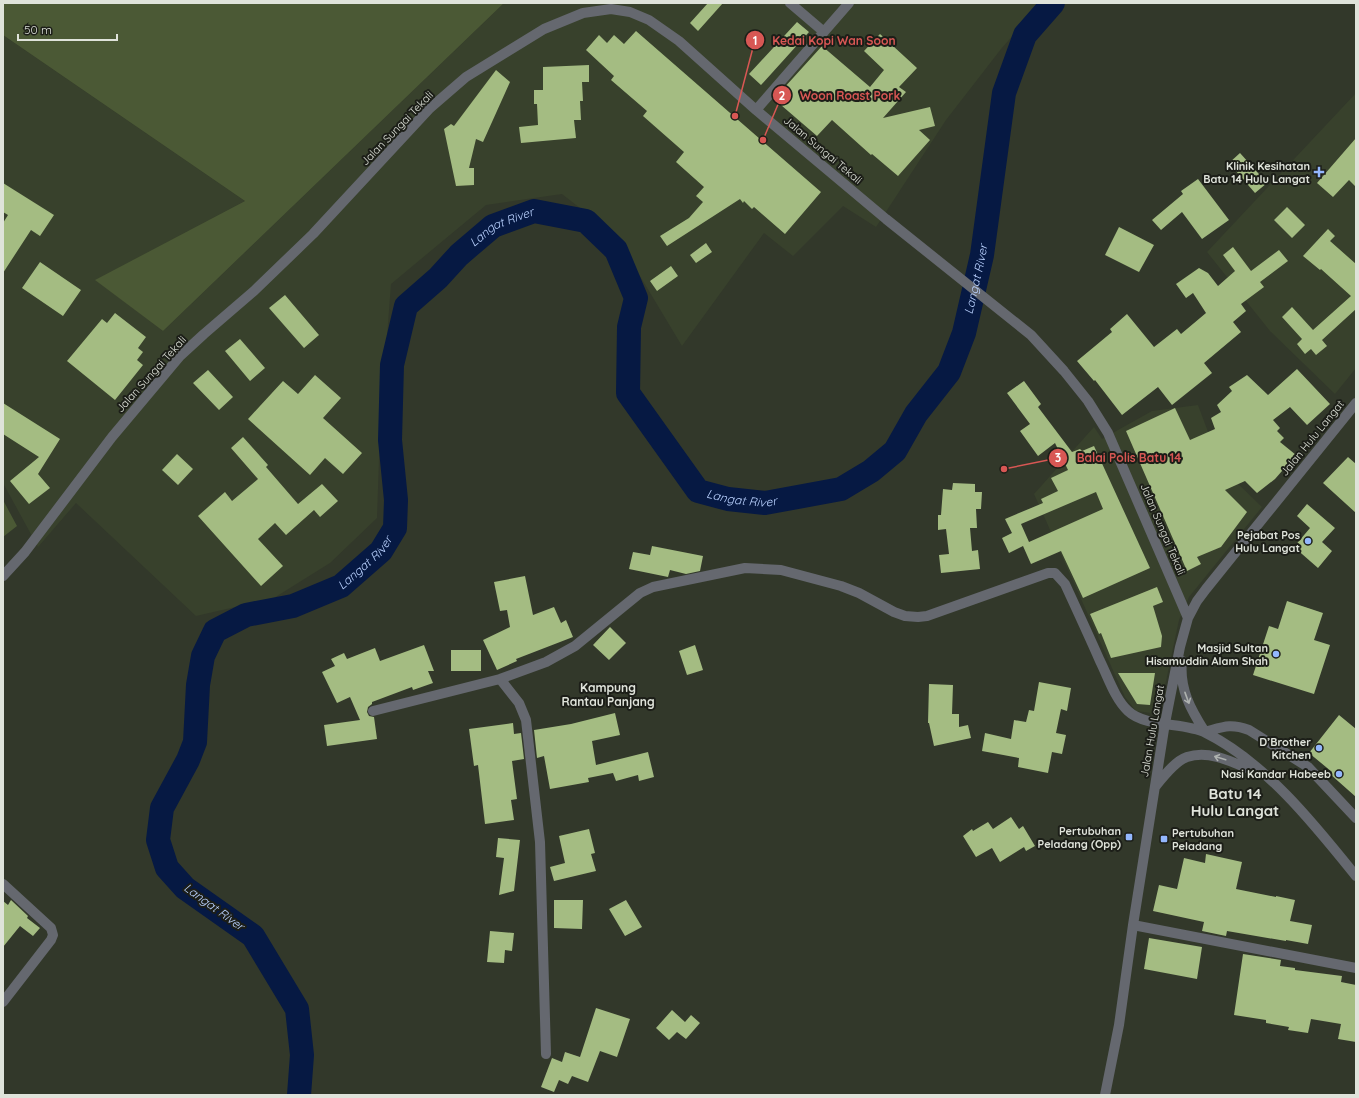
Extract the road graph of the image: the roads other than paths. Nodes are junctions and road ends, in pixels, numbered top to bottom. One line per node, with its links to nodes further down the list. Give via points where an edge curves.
1 (790, 3): 3 (street)
2 (849, 3): 3 (street)
3 (824, 32): 4 (street)
4 (756, 110): 6 (street, Jalan Sungai Tekali, via 679,41 649,20 630,12 611,9 583,13 523,41 466,78 429,109 313,234 254,291 180,356 112,437 25,552); 7 (street, Jalan Sungai Tekali, via 886,219 1031,335 1064,371 1088,401 1108,434)
5 (1356, 404): 7 (street, Jalan Hulu Langat, via 1206,588)
6 (3, 576)
7 (1188, 618): 10 (street, Jalan Hulu Langat); 11 (street, one-way to 11, via 1181,671 1185,697)
8 (500, 679): 9 (street); 10 (street, via 546,662 575,646 640,593 653,587 745,568 781,570 842,586 894,612 918,617 1055,572 1065,584 1119,699 1129,711 1141,719); 20 (street, via 519,703 526,720 540,842)
9 (373, 710)
10 (1165, 723): 11 (street); 13 (street, Jalan Hulu Langat)
11 (1205, 732): 12 (street, via 1231,748); 14 (street, via 1227,726 1249,730 1308,767)
12 (1269, 778): 13 (street, one-way to 13, via 1218,757 1202,755 1186,757 1172,767); 15 (street, via 1306,816)
13 (1155, 787): 17 (street, Jalan Hulu Langat)
14 (1356, 818)
15 (1356, 876)
16 (3, 884): 19 (street, via 53,931 51,940)
17 (1133, 925): 18 (street); 21 (street, Jalan Hulu Langat, via 1119,1025)
18 (1356, 968)
19 (3, 1002)
20 (546, 1054)
21 (1105, 1095)

